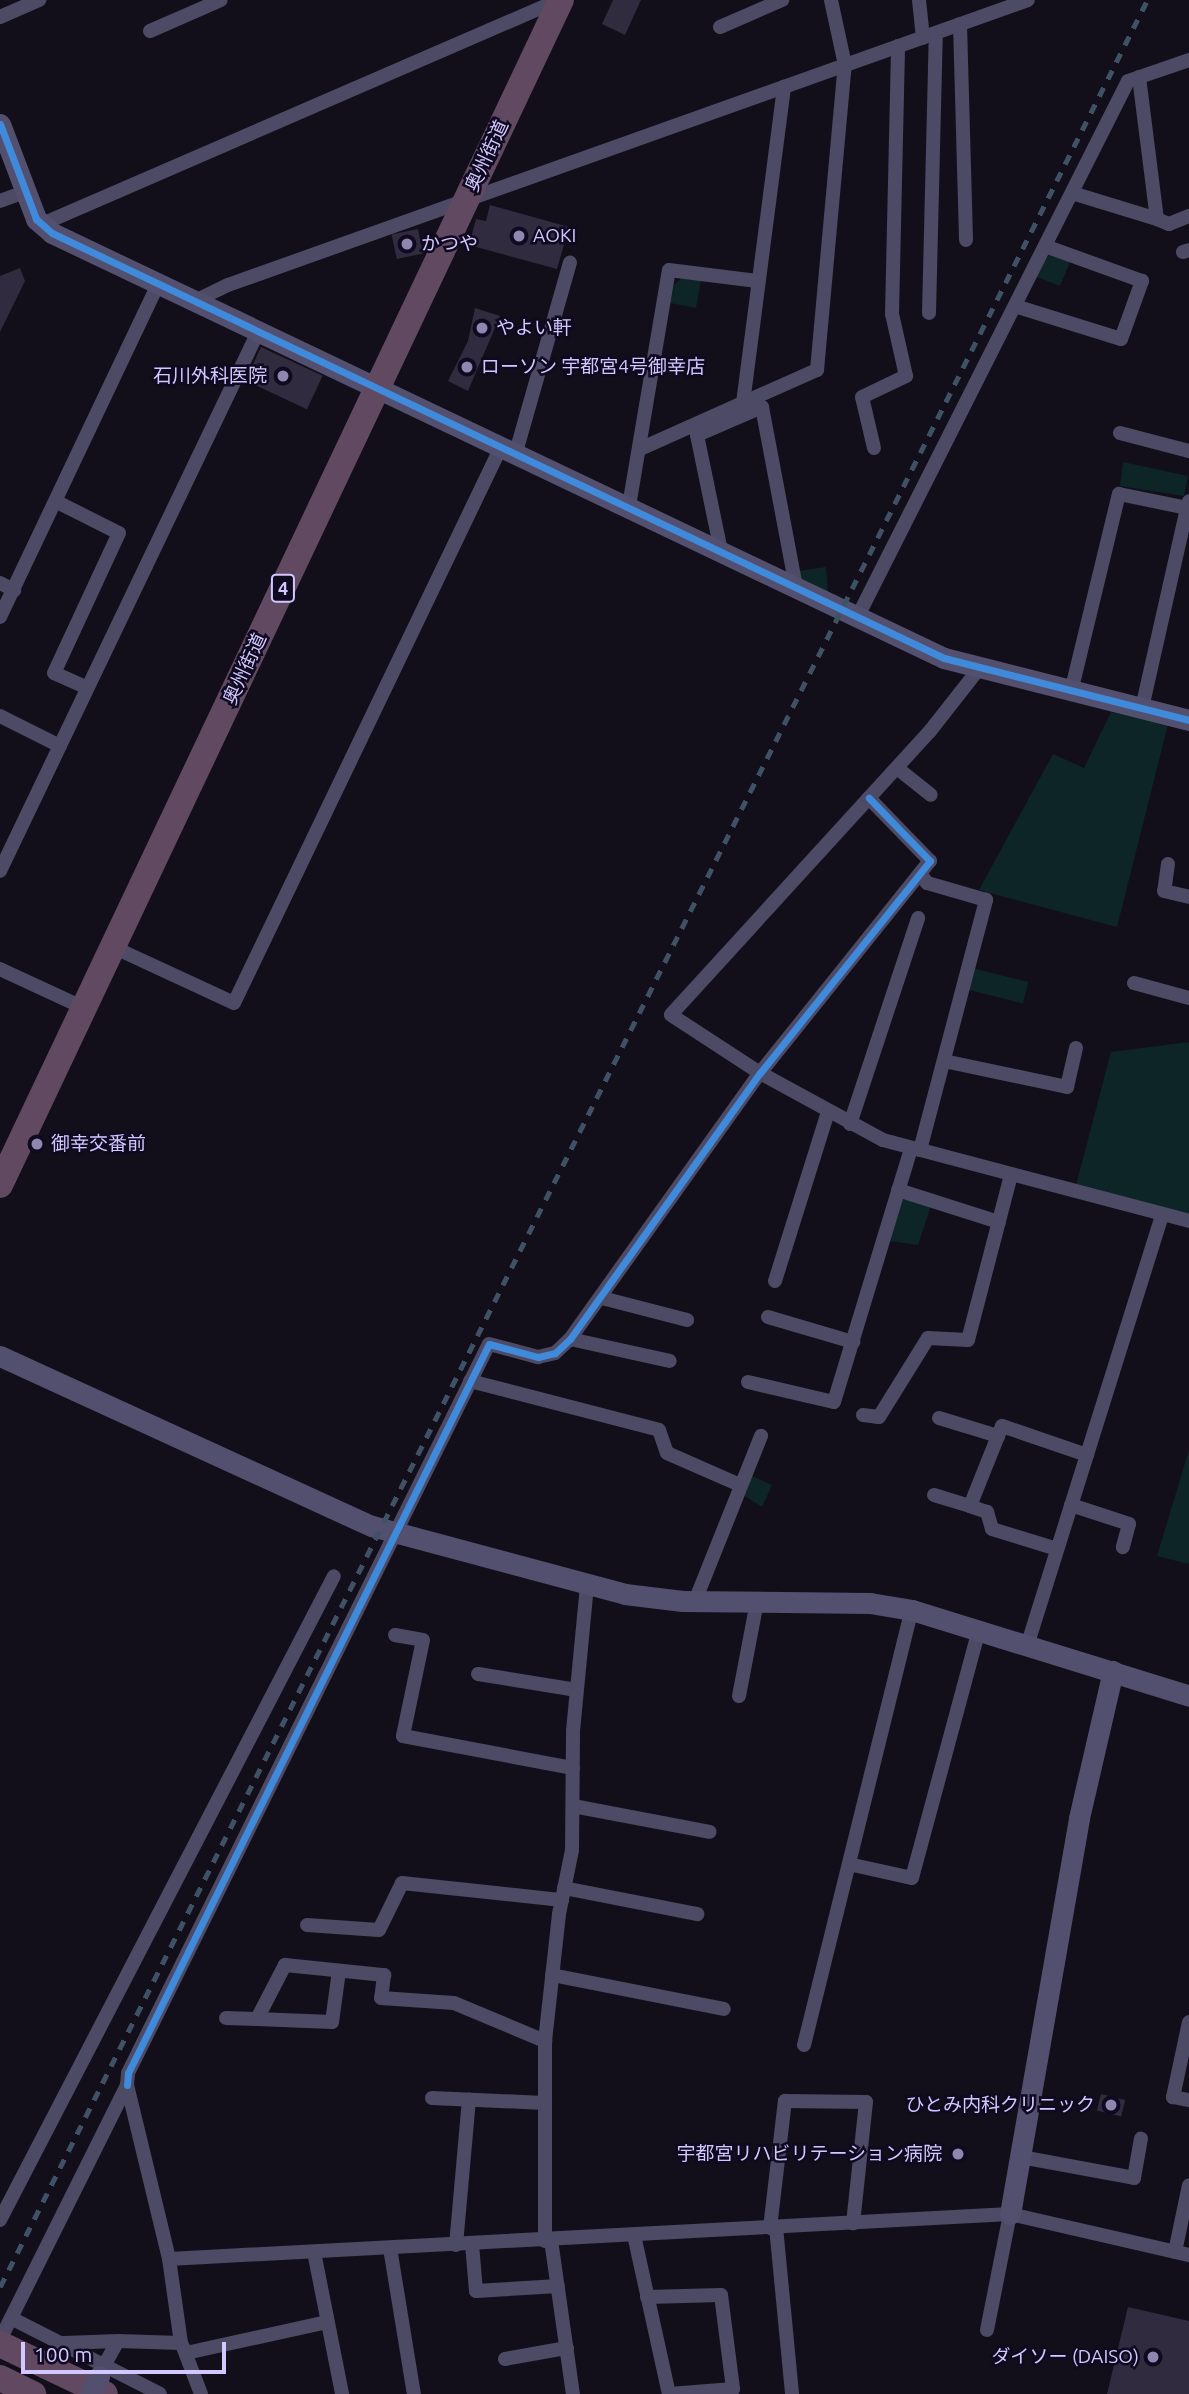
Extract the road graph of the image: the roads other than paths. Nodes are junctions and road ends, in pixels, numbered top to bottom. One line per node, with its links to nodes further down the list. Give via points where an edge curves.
1 (39, 0): 9 (street)
2 (221, 0): 12 (street)
3 (560, 0): 22 (highway, 奥州街道 / 4); 26 (street)
4 (782, 0): 11 (street)
5 (831, 0): 16 (street)
6 (919, 0): 13 (street)
7 (1028, 0): 8 (street)
8 (1005, 4): 10 (street)
9 (0, 17)
10 (960, 24): 13 (street); 27 (street)
11 (720, 27)
12 (150, 32)
13 (929, 35): 14 (street); 34 (street)
14 (898, 46): 16 (street); 39 (street, via 892,314 906,376 862,397)
15 (1189, 61): 17 (street)
16 (845, 65): 18 (street); 37 (street, via 817,370)
17 (1139, 77): 21 (street, via 1128,81); 25 (street)
18 (784, 87): 22 (street); 30 (street)
19 (0, 124): 20 (street)
20 (25, 192): 23 (street); 26 (street)
21 (1072, 193): 25 (street); 28 (street)
22 (467, 200): 32 (street); 36 (highway, 奥州街道 / 4)
23 (0, 201)
24 (1189, 216): 25 (street, via 1169,224)
25 (1157, 219)
26 (40, 225): 31 (street)
27 (966, 240)
28 (1045, 246): 33 (street); 33 (street, via 1142,281 1121,339)
29 (570, 263): 40 (street)
30 (757, 281): 37 (street); 41 (street, via 669,270)
31 (158, 284): 32 (street); 43 (street)
32 (195, 301): 35 (street)
33 (1015, 306): 50 (street)
34 (929, 313)
35 (258, 332): 36 (street); 53 (street)
36 (377, 389): 40 (street); 67 (highway, 奥州街道 / 4)
37 (743, 402): 41 (street)
38 (1120, 433): 42 (street)
39 (874, 448)
40 (509, 449): 45 (street); 67 (street, via 234,1003)
41 (640, 449): 45 (street)
42 (1189, 451)
43 (57, 502): 49 (street); 53 (street, via 118,533 54,673)
44 (1188, 505): 54 (street, via 1119,494); 55 (street)
45 (629, 506): 46 (street)
46 (721, 551): 48 (street); 48 (street, via 697,435 762,407)
47 (0, 583): 49 (street)
48 (796, 587): 50 (street)
49 (14, 590): 51 (street)
50 (858, 616): 52 (street)
51 (0, 617)
52 (978, 670): 54 (street); 59 (street)
53 (87, 688): 58 (street)
54 (1071, 692): 55 (street)
55 (1142, 708): 57 (street)
56 (0, 716): 58 (street)
57 (1189, 720)
58 (60, 746): 63 (street)
59 (897, 768): 60 (street); 61 (street)
60 (931, 795)
61 (869, 798): 64 (street, via 930,861); 74 (street, via 671,1015)
62 (1168, 864): 65 (street, via 1164,891)
63 (0, 871)
64 (920, 873): 73 (street, via 926,883 986,900); 74 (street)
65 (1189, 897)
66 (918, 918): 76 (street)
67 (113, 947): 71 (highway, 奥州街道 / 4)
68 (0, 969): 71 (street)
69 (1134, 983): 70 (street)
70 (1189, 998)
71 (84, 1008): 79 (highway, 奥州街道 / 4)
72 (1076, 1048): 73 (street, via 1068,1087)
73 (944, 1061): 77 (street)
74 (760, 1073): 75 (street); 85 (street)
75 (828, 1112): 76 (street); 84 (street)
76 (850, 1124): 77 (street)
77 (915, 1149): 78 (street); 80 (street)
78 (1011, 1175): 81 (street); 83 (street)
79 (0, 1185)
80 (898, 1191): 83 (street); 89 (street)
81 (1162, 1216): 82 (street); 98 (street)
82 (1189, 1221)
83 (999, 1222): 94 (street, via 968,1340 928,1338 879,1417)
84 (775, 1282)
85 (602, 1298): 87 (street); 88 (street)
86 (768, 1317): 89 (street)
87 (687, 1320)
88 (570, 1339): 91 (street); 92 (street, via 555,1353 538,1357 489,1344)
89 (853, 1342): 93 (street, via 834,1402)
90 (0, 1356): 103 (street, via 282,1487)
91 (670, 1361)
92 (470, 1381): 99 (street, via 659,1430 667,1453); 103 (street)
93 (748, 1382)
94 (863, 1415)
95 (939, 1418): 97 (street)
96 (761, 1436): 99 (street)
97 (998, 1436): 98 (street, via 1002,1426); 102 (street)
98 (1087, 1455): 101 (street)
99 (740, 1485): 108 (street)
100 (933, 1495): 102 (street)
101 (1071, 1504): 104 (street, via 1129,1524); 105 (street)
102 (970, 1506): 105 (street, via 988,1512 992,1529)
103 (398, 1533): 107 (street); 134 (street, via 141,2046)
104 (1123, 1547)
105 (1057, 1549): 113 (street)
106 (334, 1576): 143 (street)
107 (587, 1585): 108 (street); 116 (street)
108 (695, 1601): 109 (street)
109 (757, 1602): 110 (street, via 870,1603); 118 (street)
110 (912, 1610): 111 (street); 122 (street)
111 (979, 1629): 113 (street); 122 (street, via 912,1878)
112 (395, 1635): 119 (street, via 423,1640 403,1736)
113 (1028, 1643): 114 (street)
114 (1112, 1671): 117 (street); 140 (street, via 1079,1818)
115 (478, 1674): 116 (street)
116 (577, 1690): 119 (street)
117 (1188, 1693)
118 (739, 1696)
119 (573, 1768): 120 (street)
120 (573, 1806): 121 (street); 123 (street)
121 (710, 1832)
122 (853, 1865): 133 (street)
123 (563, 1894): 124 (street); 125 (street, via 402,1883 379,1930); 127 (street)
124 (697, 1914)
125 (307, 1925)
126 (339, 1971): 130 (street, via 285,1965); 130 (street, via 332,2022); 132 (street, via 384,1975 382,1998 454,2003)
127 (552, 1975): 128 (street); 132 (street)
128 (724, 2009)
129 (226, 2018): 130 (street)
130 (257, 2019)
131 (1189, 2022): 137 (street, via 1173,2097)
132 (545, 2041): 138 (street)
133 (804, 2045)
134 (127, 2085): 153 (street); 158 (street)
135 (432, 2098): 136 (street)
136 (468, 2100): 138 (street); 149 (street)
137 (1189, 2100)
138 (545, 2103): 147 (street)
139 (1141, 2139): 140 (street, via 1134,2178)
140 (1021, 2157): 142 (street)
141 (1189, 2185): 152 (street)
142 (1010, 2214): 144 (street); 152 (street); 157 (street)
143 (0, 2220)
144 (853, 2223): 145 (street); 145 (street, via 866,2102 785,2101)
145 (773, 2228): 146 (street); 175 (street)
146 (634, 2235): 147 (street); 155 (street)
147 (548, 2240): 148 (street); 154 (street)
148 (472, 2244): 149 (street); 154 (street, via 476,2291)
149 (456, 2245): 150 (street)
150 (390, 2248): 151 (street); 172 (street)
151 (314, 2252): 153 (street); 156 (street)
152 (1182, 2254)
153 (169, 2259): 161 (street)
154 (558, 2286): 162 (street)
155 (647, 2297): 174 (street); 174 (street, via 721,2295 733,2389)
156 (327, 2322): 161 (street); 171 (street)
157 (987, 2330)
158 (4, 2332): 160 (street); 166 (highway)
159 (118, 2341): 160 (street); 161 (street); 166 (street)
160 (62, 2343): 166 (street)
161 (183, 2348): 170 (street)
162 (567, 2348): 164 (street); 173 (street)
163 (0, 2357): 168 (highway)
164 (505, 2359)
165 (0, 2378): 167 (highway)
166 (100, 2382): 169 (street)
167 (33, 2394)
168 (76, 2394)
169 (160, 2394)
170 (201, 2394)
171 (342, 2394)
172 (414, 2394)
173 (573, 2394)
174 (669, 2394)
175 (792, 2394)

